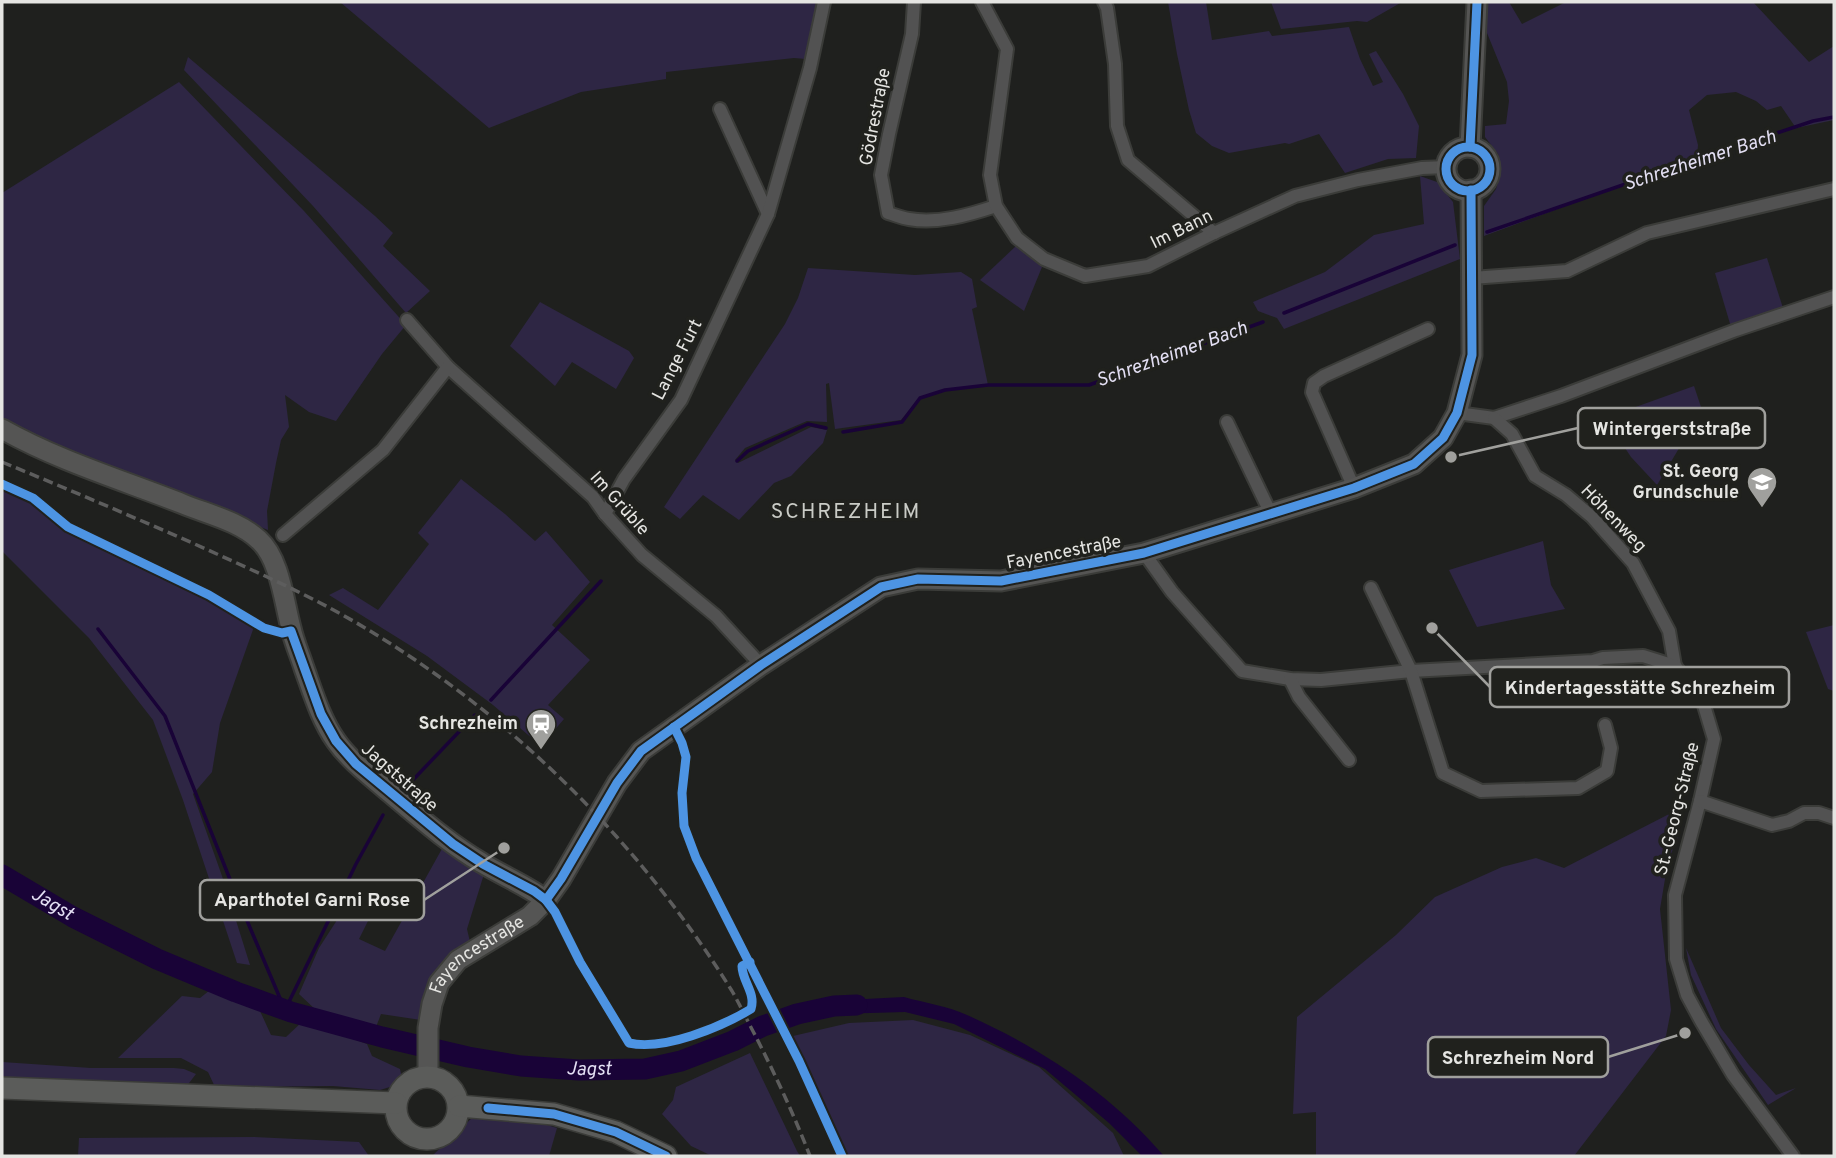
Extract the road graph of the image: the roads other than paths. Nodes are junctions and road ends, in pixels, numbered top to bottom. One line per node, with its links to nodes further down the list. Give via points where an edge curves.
1 (824, 2): 12 (street, Lange Furt)
2 (914, 2): 11 (street, Gödrestraße, via 912,34 881,175 888,213 929,220)
3 (982, 2): 11 (street, Im Bann, via 1007,50 990,175)
4 (1104, 2): 13 (street, via 1115,64 1117,125 1128,160)
5 (1478, 2): 7 (street)
6 (720, 109): 12 (street)
7 (1471, 147): 8 (street, via 1457,150); 10 (street, via 1483,153 1490,165 1488,179)
8 (1447, 167): 10 (street, via 1453,184); 13 (street, Im Bann, via 1358,180 1296,197)
9 (1834, 189): 14 (street, via 1647,233 1567,271)
10 (1471, 190): 14 (street, Fayencestraße)
11 (996, 206): 13 (street, Im Bann, via 1017,238 1044,259 1085,276 1148,266)
12 (768, 214): 24 (street, Lange Furt, via 681,400 624,479)
13 (1214, 233)
14 (1472, 278): 19 (street, Fayencestraße, via 1472,355)
15 (1834, 297): 20 (street)
16 (407, 320): 18 (street, Im Grüble)
17 (1428, 329): 23 (street, via 1314,383 1312,391)
18 (448, 367): 24 (street, Im Grüble, via 593,497); 26 (street, via 383,450)
19 (1457, 414): 20 (street); 23 (street, Fayencestraße, via 1443,438 1414,464)
20 (1494, 418): 30 (street, Höhenweg, via 1512,434 1535,476 1592,517 1633,563 1669,631)
21 (1227, 422): 25 (street)
22 (2, 429): 37 (street, Jagststraße, via 75,465 224,520 258,539 281,583 291,631 321,714 336,741 356,764 453,844)
23 (1354, 488): 25 (street, Fayencestraße)
24 (605, 514): 29 (street, Im Grüble, via 642,555 716,616)
25 (1270, 514): 27 (street, Fayencestraße)
26 (284, 535)
27 (1144, 553): 29 (street, Fayencestraße, via 1002,581 918,579 881,587); 32 (street, via 1242,671)
28 (1371, 588): 31 (street)
29 (761, 665): 37 (street, Fayencestraße, via 642,751 617,783)
30 (1675, 666): 31 (street, via 1643,656); 35 (street, St.-Georg-Straße, via 1703,702 1714,738)
31 (1410, 671): 32 (street); 33 (street, via 1443,773 1481,791 1578,788 1607,771 1611,748)
32 (1290, 679): 34 (street)
33 (1605, 725)
34 (1349, 760)
35 (1700, 801): 36 (street, via 1772,825 1804,813); 43 (street, St.-Georg-Straße, via 1675,895 1676,959 1701,1021 1742,1088)
36 (1834, 818)
37 (546, 900): 38 (street, Fayencestraße, via 530,916 458,960 439,983 429,1028)
38 (429, 1069): 40 (main road, via 404,1087); 41 (main road, via 452,1089)
39 (2, 1088): 40 (main road)
40 (396, 1103): 41 (main road, via 396,1114 406,1132 425,1139 446,1133)
41 (459, 1106): 42 (main road, via 554,1114 615,1132)
42 (666, 1156)
43 (1793, 1156)

